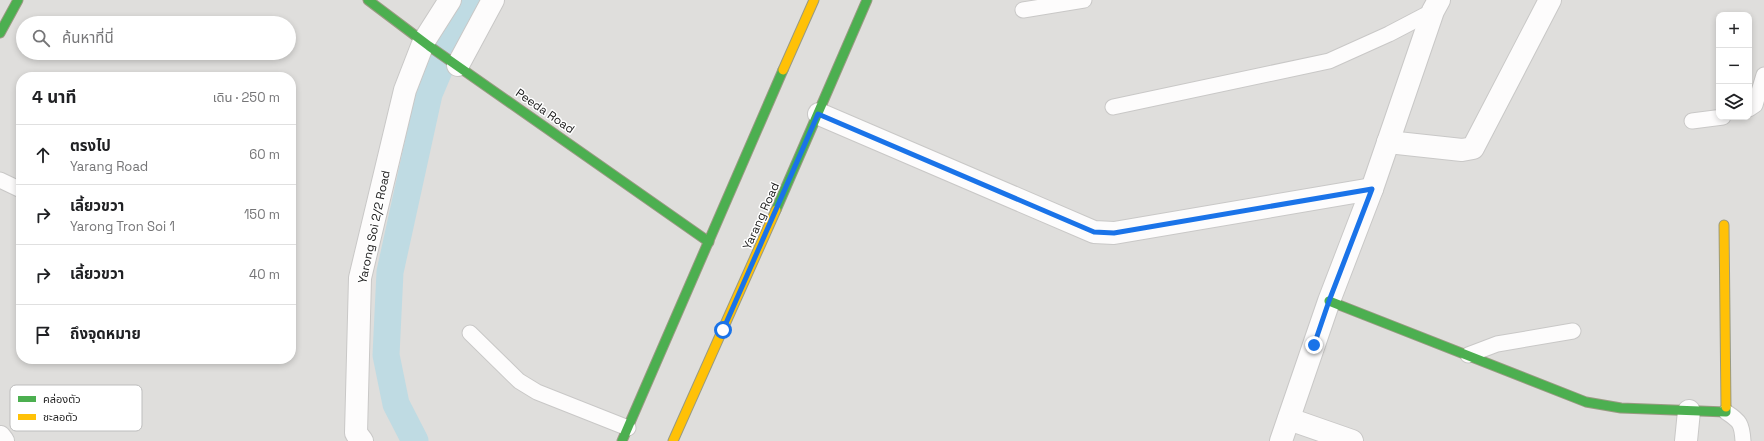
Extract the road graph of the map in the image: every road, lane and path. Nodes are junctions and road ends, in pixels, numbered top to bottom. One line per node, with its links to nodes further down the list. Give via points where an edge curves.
1 (18, 0): 11 (street)
2 (368, 0): 12 (street, Peeda Road)
3 (450, 0): 12 (street, Yarong Soi 2/2 Road)
4 (493, 0): 13 (street)
5 (814, 0): 25 (street)
6 (867, 0): 17 (street, Yarang Road)
7 (1084, 0): 10 (lane)
8 (1550, 0): 20 (street, via 1473,148 1462,150)
9 (1436, 6): 15 (lane, via 1389,34 1329,61); 20 (street)
10 (1023, 10)
11 (0, 33)
12 (427, 43): 13 (street, Peeda Road); 35 (street, Yarong Soi 2/2 Road, via 405,90 360,278)
13 (456, 63): 25 (street, Peeda Road)
14 (1764, 75): 16 (lane, via 1755,105)
15 (1113, 107)
16 (1752, 107)
17 (818, 114): 23 (street, via 1094,232 1114,233); 37 (street, Yarang Road)
18 (1716, 118): 19 (lane)
19 (1692, 121)
20 (1388, 142): 23 (street)
21 (0, 180): 22 (lane)
22 (16, 188)
23 (1372, 189): 26 (street)
24 (1724, 225): 31 (street)
25 (709, 242): 33 (street)
26 (1329, 301): 29 (street); 32 (street)
27 (1573, 331): 29 (lane, via 1497,344)
28 (470, 333): 33 (lane, via 519,381)
29 (1468, 355): 30 (street, via 1586,402 1621,408)
30 (1689, 411): 31 (street); 40 (street)
31 (1726, 412): 41 (lane, via 1738,420 1742,428)
32 (1289, 419): 38 (street); 39 (street)
33 (625, 435)
34 (0, 437): 36 (street)
35 (356, 438)
36 (3, 441)
37 (673, 441)
38 (1281, 441)
39 (1352, 441)
40 (1686, 441)
41 (1743, 441)

